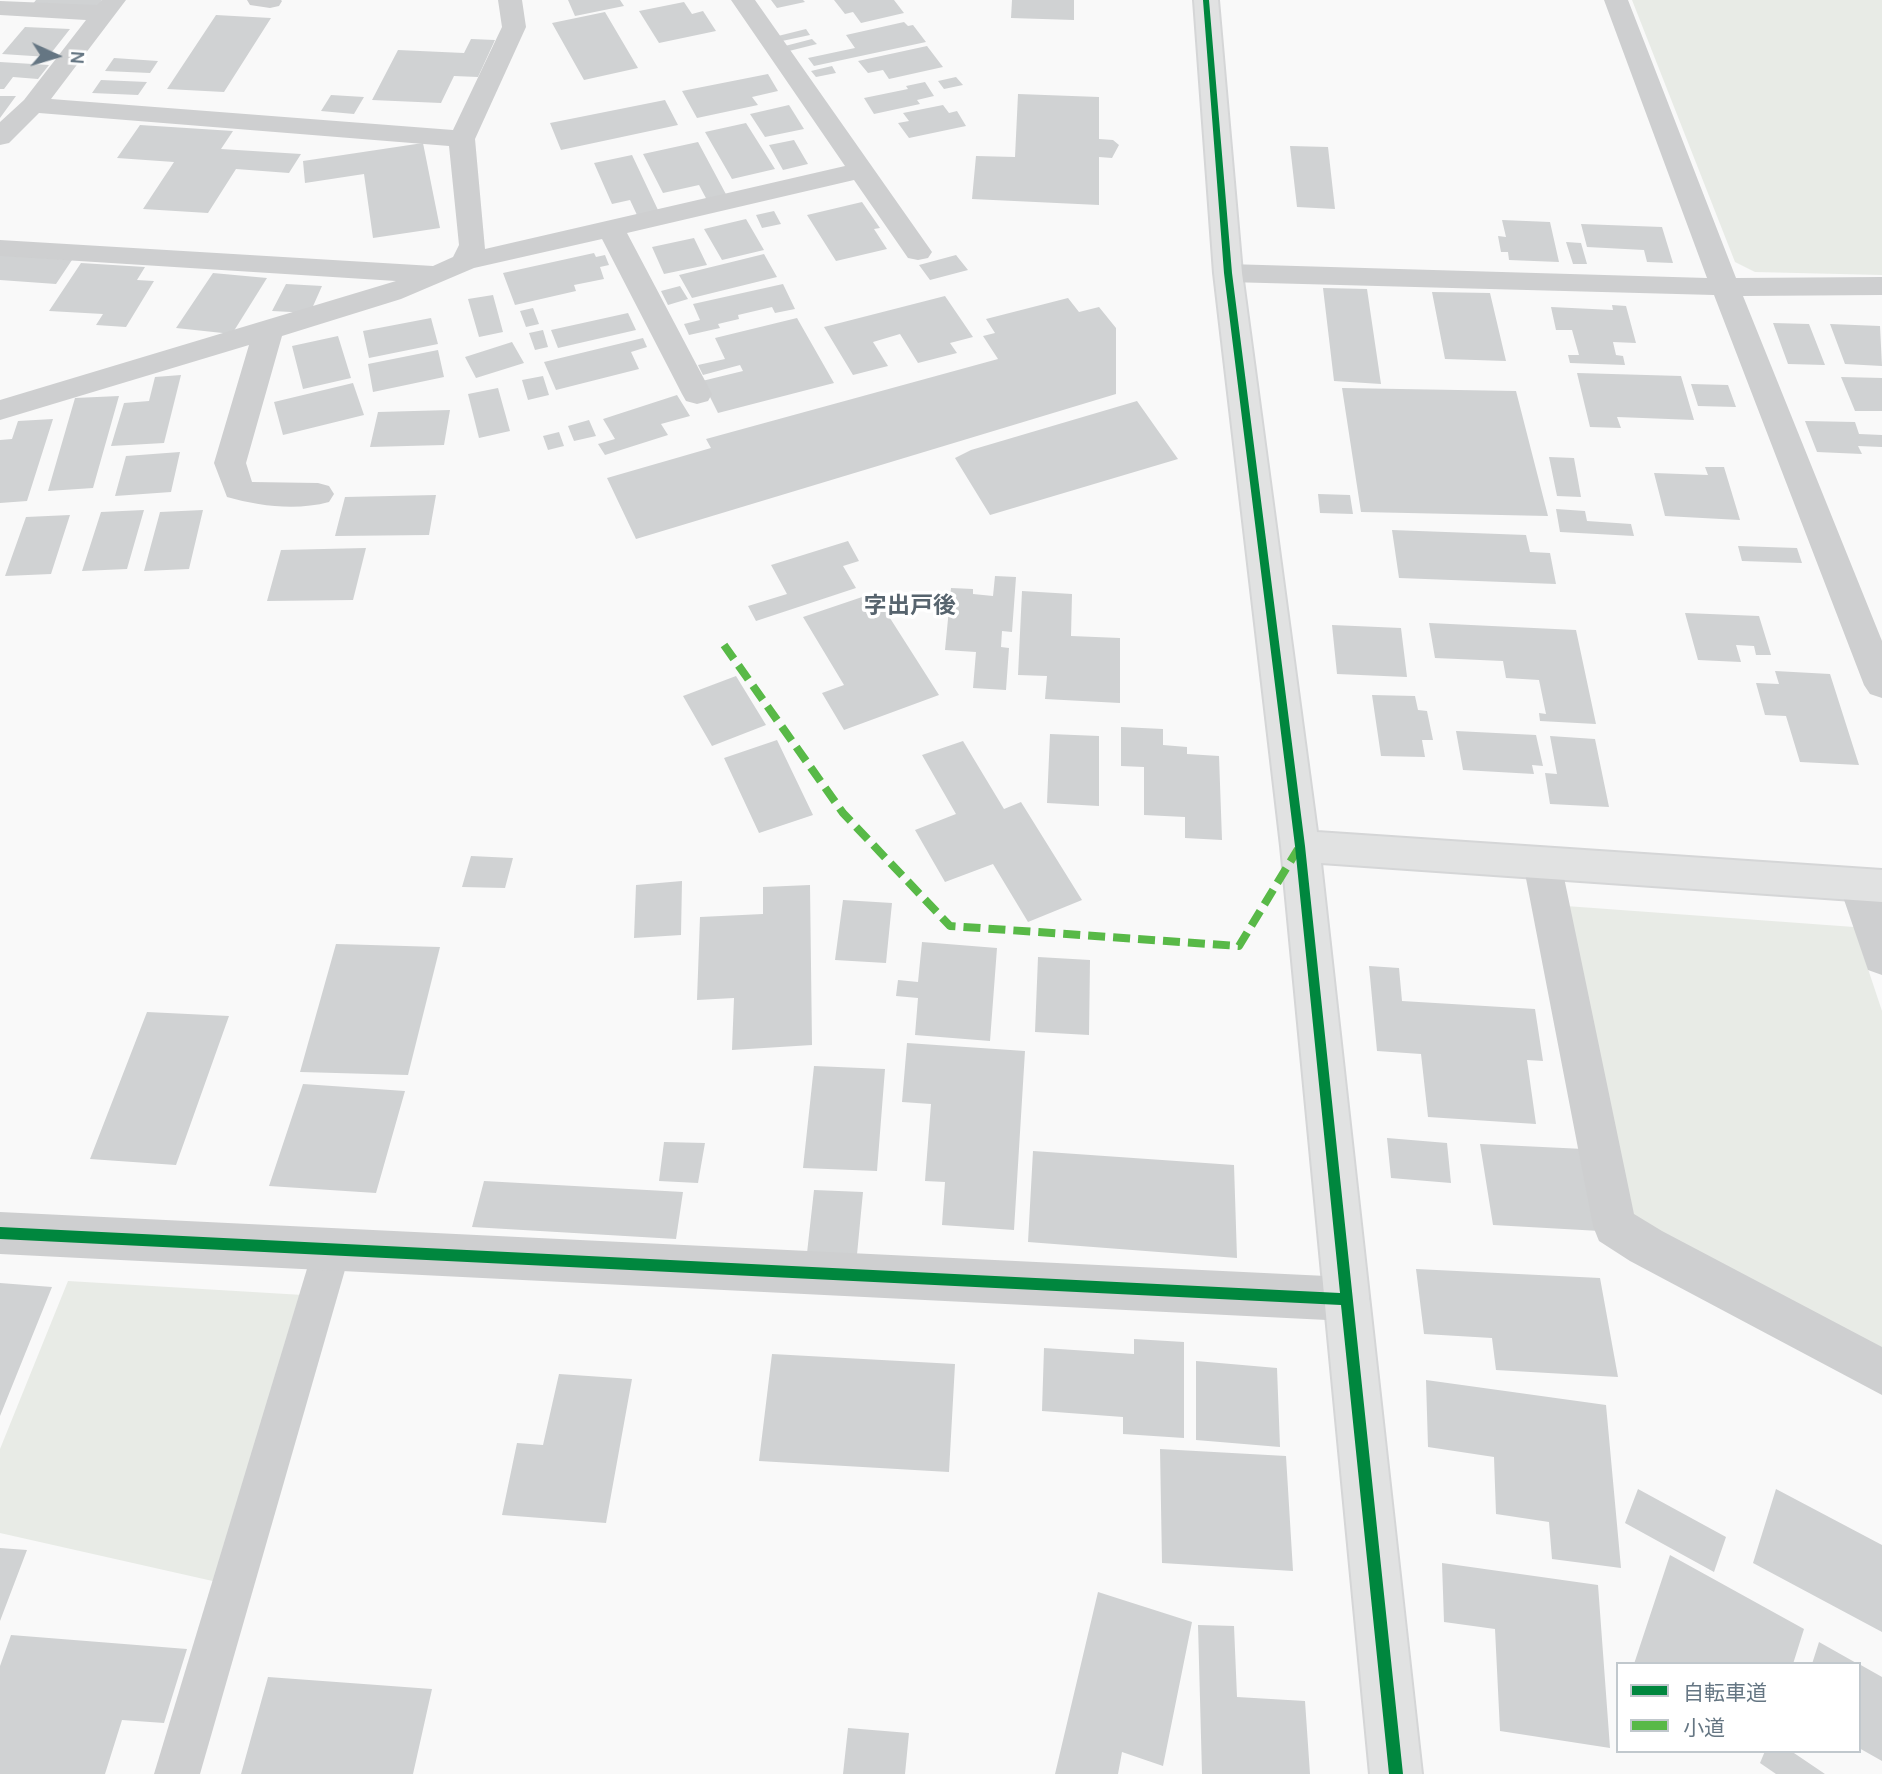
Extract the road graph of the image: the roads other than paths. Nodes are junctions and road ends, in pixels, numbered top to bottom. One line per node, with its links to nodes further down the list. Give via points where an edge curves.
1 (259, 0): 6 (street)
2 (510, 0): 11 (street, via 514,27)
3 (743, 0): 12 (street)
4 (1206, 0): 17 (street)
5 (1616, 0): 19 (street)
6 (270, 1)
7 (108, 6): 8 (street); 9 (street)
8 (0, 8)
9 (33, 106): 10 (street); 11 (street)
10 (0, 137)
11 (462, 139): 16 (street, via 473,245)
12 (862, 170): 13 (street); 15 (street)
13 (610, 228): 16 (street); 21 (street)
14 (0, 248): 16 (street)
15 (918, 252)
16 (453, 268): 20 (street, via 338,312)
17 (1228, 273): 19 (street); 25 (street)
18 (1882, 286): 19 (street)
19 (1725, 287): 24 (street)
20 (270, 329): 22 (street); 23 (street, via 230,463 238,489 260,495)
21 (697, 394)
22 (0, 410)
23 (318, 494)
24 (1882, 685)
25 (1300, 846): 26 (street); 31 (street)
26 (1542, 863): 27 (street); 32 (street, via 1615,1226)
27 (1870, 886): 28 (street)
28 (1882, 958)
29 (0, 1233): 30 (street)
30 (332, 1249): 31 (street); 33 (lane)
31 (1348, 1299): 34 (street)
32 (1882, 1372)
33 (177, 1774)
34 (1396, 1774)

